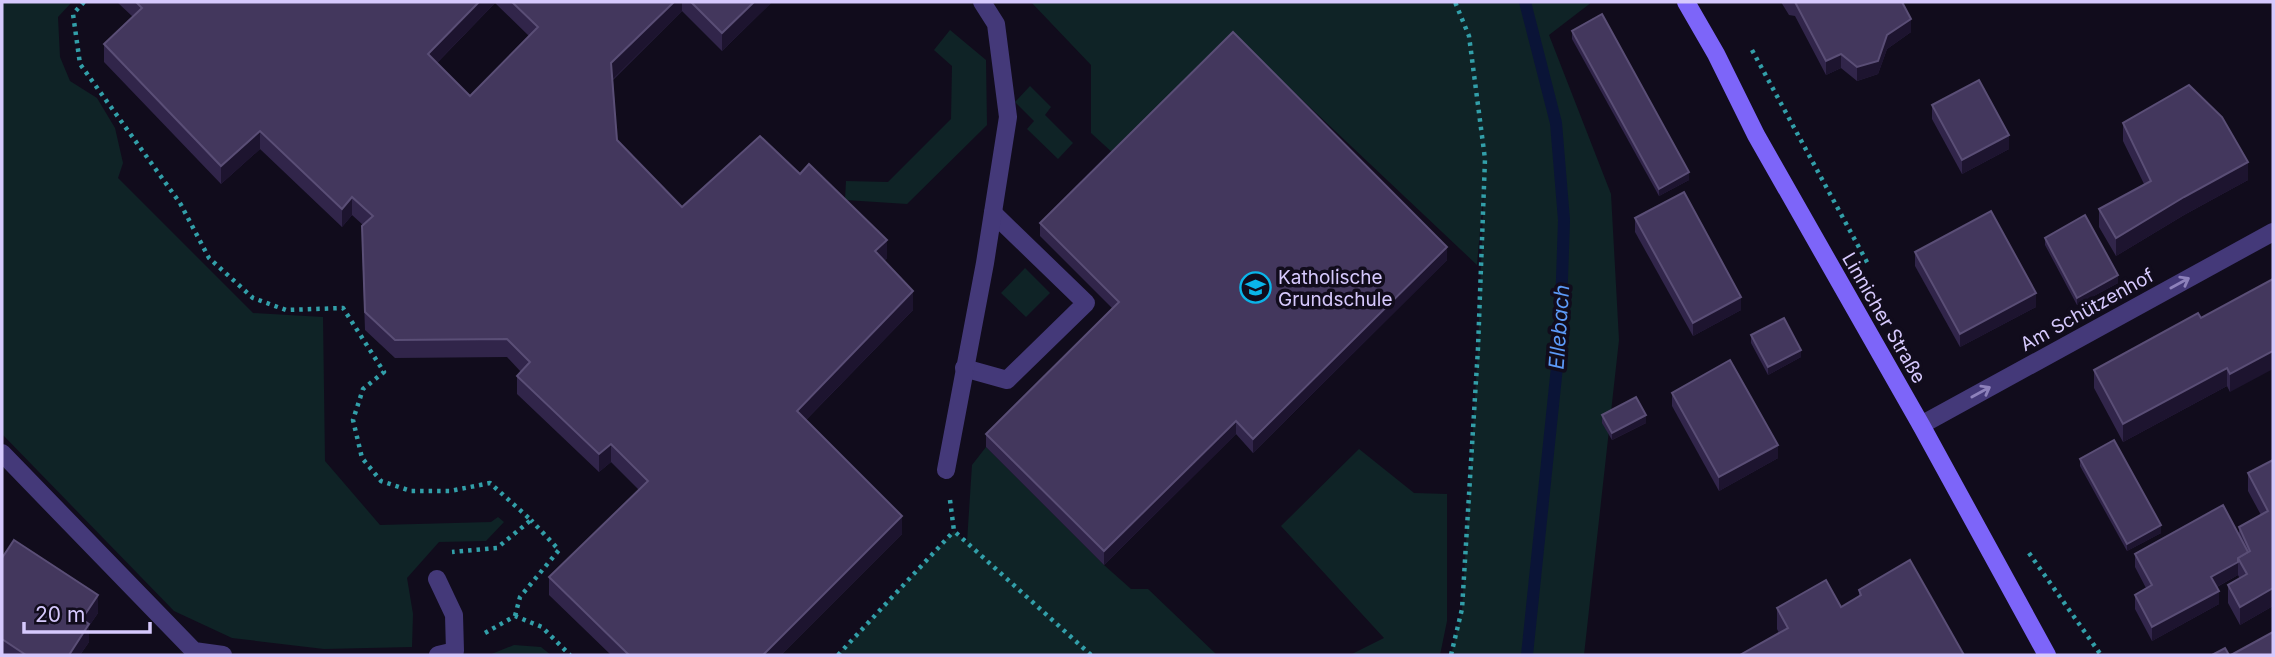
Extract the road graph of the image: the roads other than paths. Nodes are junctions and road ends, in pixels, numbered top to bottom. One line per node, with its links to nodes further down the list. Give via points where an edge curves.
1 (982, 2): 3 (street, via 996,24 1008,117)
2 (1686, 2): 6 (main road, Linnicher Straße)
3 (993, 213): 5 (street); 5 (street, via 1086,303 1007,380)
4 (2273, 232): 6 (street, Am Schützenhof, one-way to 4)
5 (964, 368): 8 (street)
6 (1921, 425): 12 (main road, Linnicher Straße)
7 (2, 453): 11 (street, via 194,651)
8 (946, 470)
9 (437, 579): 10 (street, via 454,615)
10 (447, 653)
11 (223, 655)
12 (2047, 655)

